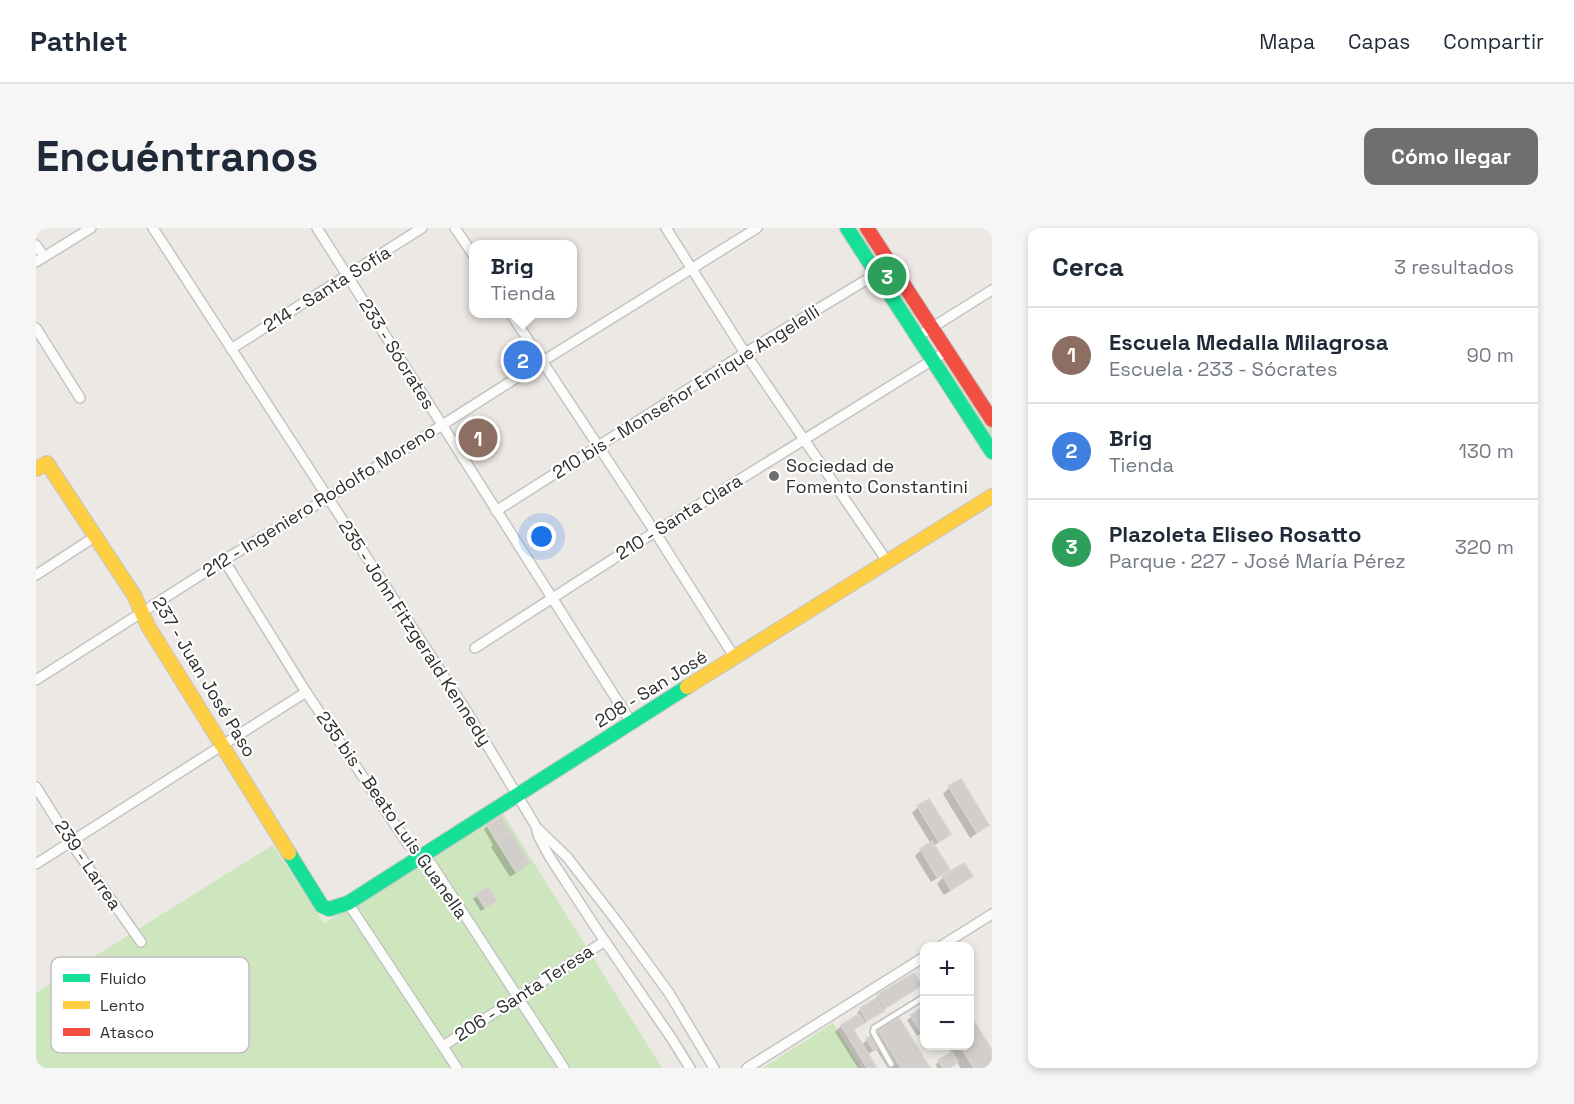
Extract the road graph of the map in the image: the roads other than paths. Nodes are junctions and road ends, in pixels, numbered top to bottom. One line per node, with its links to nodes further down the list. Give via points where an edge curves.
1 (91, 228): 12 (street)
2 (153, 228): 21 (street, 235 - John Fitzgerald Kennedy)
3 (317, 228): 15 (street, 233 - Sócrates)
4 (422, 228): 15 (street, 214 - Santa Sofía)
5 (455, 228): 11 (street)
6 (666, 228): 13 (street)
7 (756, 228): 13 (street, 212 - Ingeniero Rodolfo Moreno)
8 (847, 228): 14 (street)
9 (867, 228): 18 (street)
10 (36, 245): 12 (street)
11 (469, 249)
12 (40, 260)
13 (691, 268): 23 (street); 25 (street, 212 - Ingeniero Rodolfo Moreno)
14 (876, 274): 20 (street); 23 (street, 210 bis - Monseñor Enrique Angelelli)
15 (347, 275): 21 (street, 214 - Santa Sofía); 28 (street, 233 - Sócrates)
16 (992, 290): 18 (street)
17 (514, 318): 25 (street)
18 (932, 327): 20 (street); 22 (street)
19 (36, 328): 26 (street)
20 (917, 337): 24 (street)
21 (231, 349): 34 (street, 235 - John Fitzgerald Kennedy)
22 (947, 351): 24 (street, 210 - Santa Clara); 27 (street)
23 (745, 352): 29 (street); 30 (street, 210 bis - Monseñor Enrique Angelelli)
24 (932, 360): 29 (street, 210 - Santa Clara); 31 (street)
25 (543, 361): 28 (street, 212 - Ingeniero Rodolfo Moreno); 30 (street)
26 (80, 398)
27 (992, 420)
28 (441, 425): 34 (street, 212 - Ingeniero Rodolfo Moreno); 35 (street, 233 - Sócrates)
29 (803, 440): 36 (street, 210 - Santa Clara); 39 (street)
30 (599, 445): 35 (street, 210 bis - Monseñor Enrique Angelelli); 36 (street)
31 (992, 452)
32 (42, 466): 37 (street, 237 - Juan José Paso)
33 (992, 496): 39 (street, 208 - San José)
34 (329, 497): 38 (street, 212 - Ingeniero Rodolfo Moreno); 50 (street, 235 - John Fitzgerald Kennedy)
35 (496, 512): 41 (street, 233 - Sócrates)
36 (655, 532): 41 (street, 210 - Santa Clara); 44 (street)
37 (96, 536): 40 (street); 42 (street, 237 - Juan José Paso)
38 (224, 560): 42 (street, 212 - Ingeniero Rodolfo Moreno); 46 (street, 235 bis - Beato Luis Guanella)
39 (887, 561): 44 (street, 208 - San José)
40 (36, 575)
41 (551, 599): 43 (street, 210 - Santa Clara); 47 (street, 233 - Sócrates)
42 (142, 611): 45 (street, 212 - Ingeniero Rodolfo Moreno); 48 (street, 237 - Juan José Paso)
43 (475, 648)
44 (735, 658): 47 (street, 208 - San José)
45 (36, 680)
46 (306, 692): 48 (street); 53 (street, 235 bis - Beato Luis Guanella, via 408,844)
47 (631, 722): 50 (street, 208 - San José)
48 (223, 745): 52 (street); 56 (street, 237 - Juan José Paso, via 322,906)
49 (36, 787): 52 (street, 239 - Larrea)
50 (518, 796): 51 (street, 235 - John Fitzgerald Kennedy); 53 (street, 208 - San José)
51 (537, 828): 58 (street, 235 - John Fitzgerald Kennedy, via 549,856); 69 (street, 235 - John Fitzgerald Kennedy, via 567,857 618,923 669,993)
52 (71, 843): 54 (street); 59 (street, 239 - Larrea)
53 (423, 856): 55 (street, 208 - San José); 62 (street, 235 bis - Beato Luis Guanella)
54 (36, 864)
55 (348, 903): 56 (street, 208 - San José); 64 (street)
56 (329, 909)
57 (992, 914): 60 (street)
58 (605, 941): 62 (street, 206 - Santa Teresa); 68 (street, 235 - John Fitzgerald Kennedy)
59 (141, 942)
60 (950, 942)
61 (920, 960): 70 (street)
62 (518, 998): 64 (street, 206 - Santa Teresa); 67 (street, 235 bis - Beato Luis Guanella)
63 (920, 999): 65 (lane, via 874,1028)
64 (443, 1046): 66 (street)
65 (891, 1064)
66 (457, 1068)
67 (564, 1068)
68 (690, 1068)
69 (714, 1068)
70 (747, 1068)

